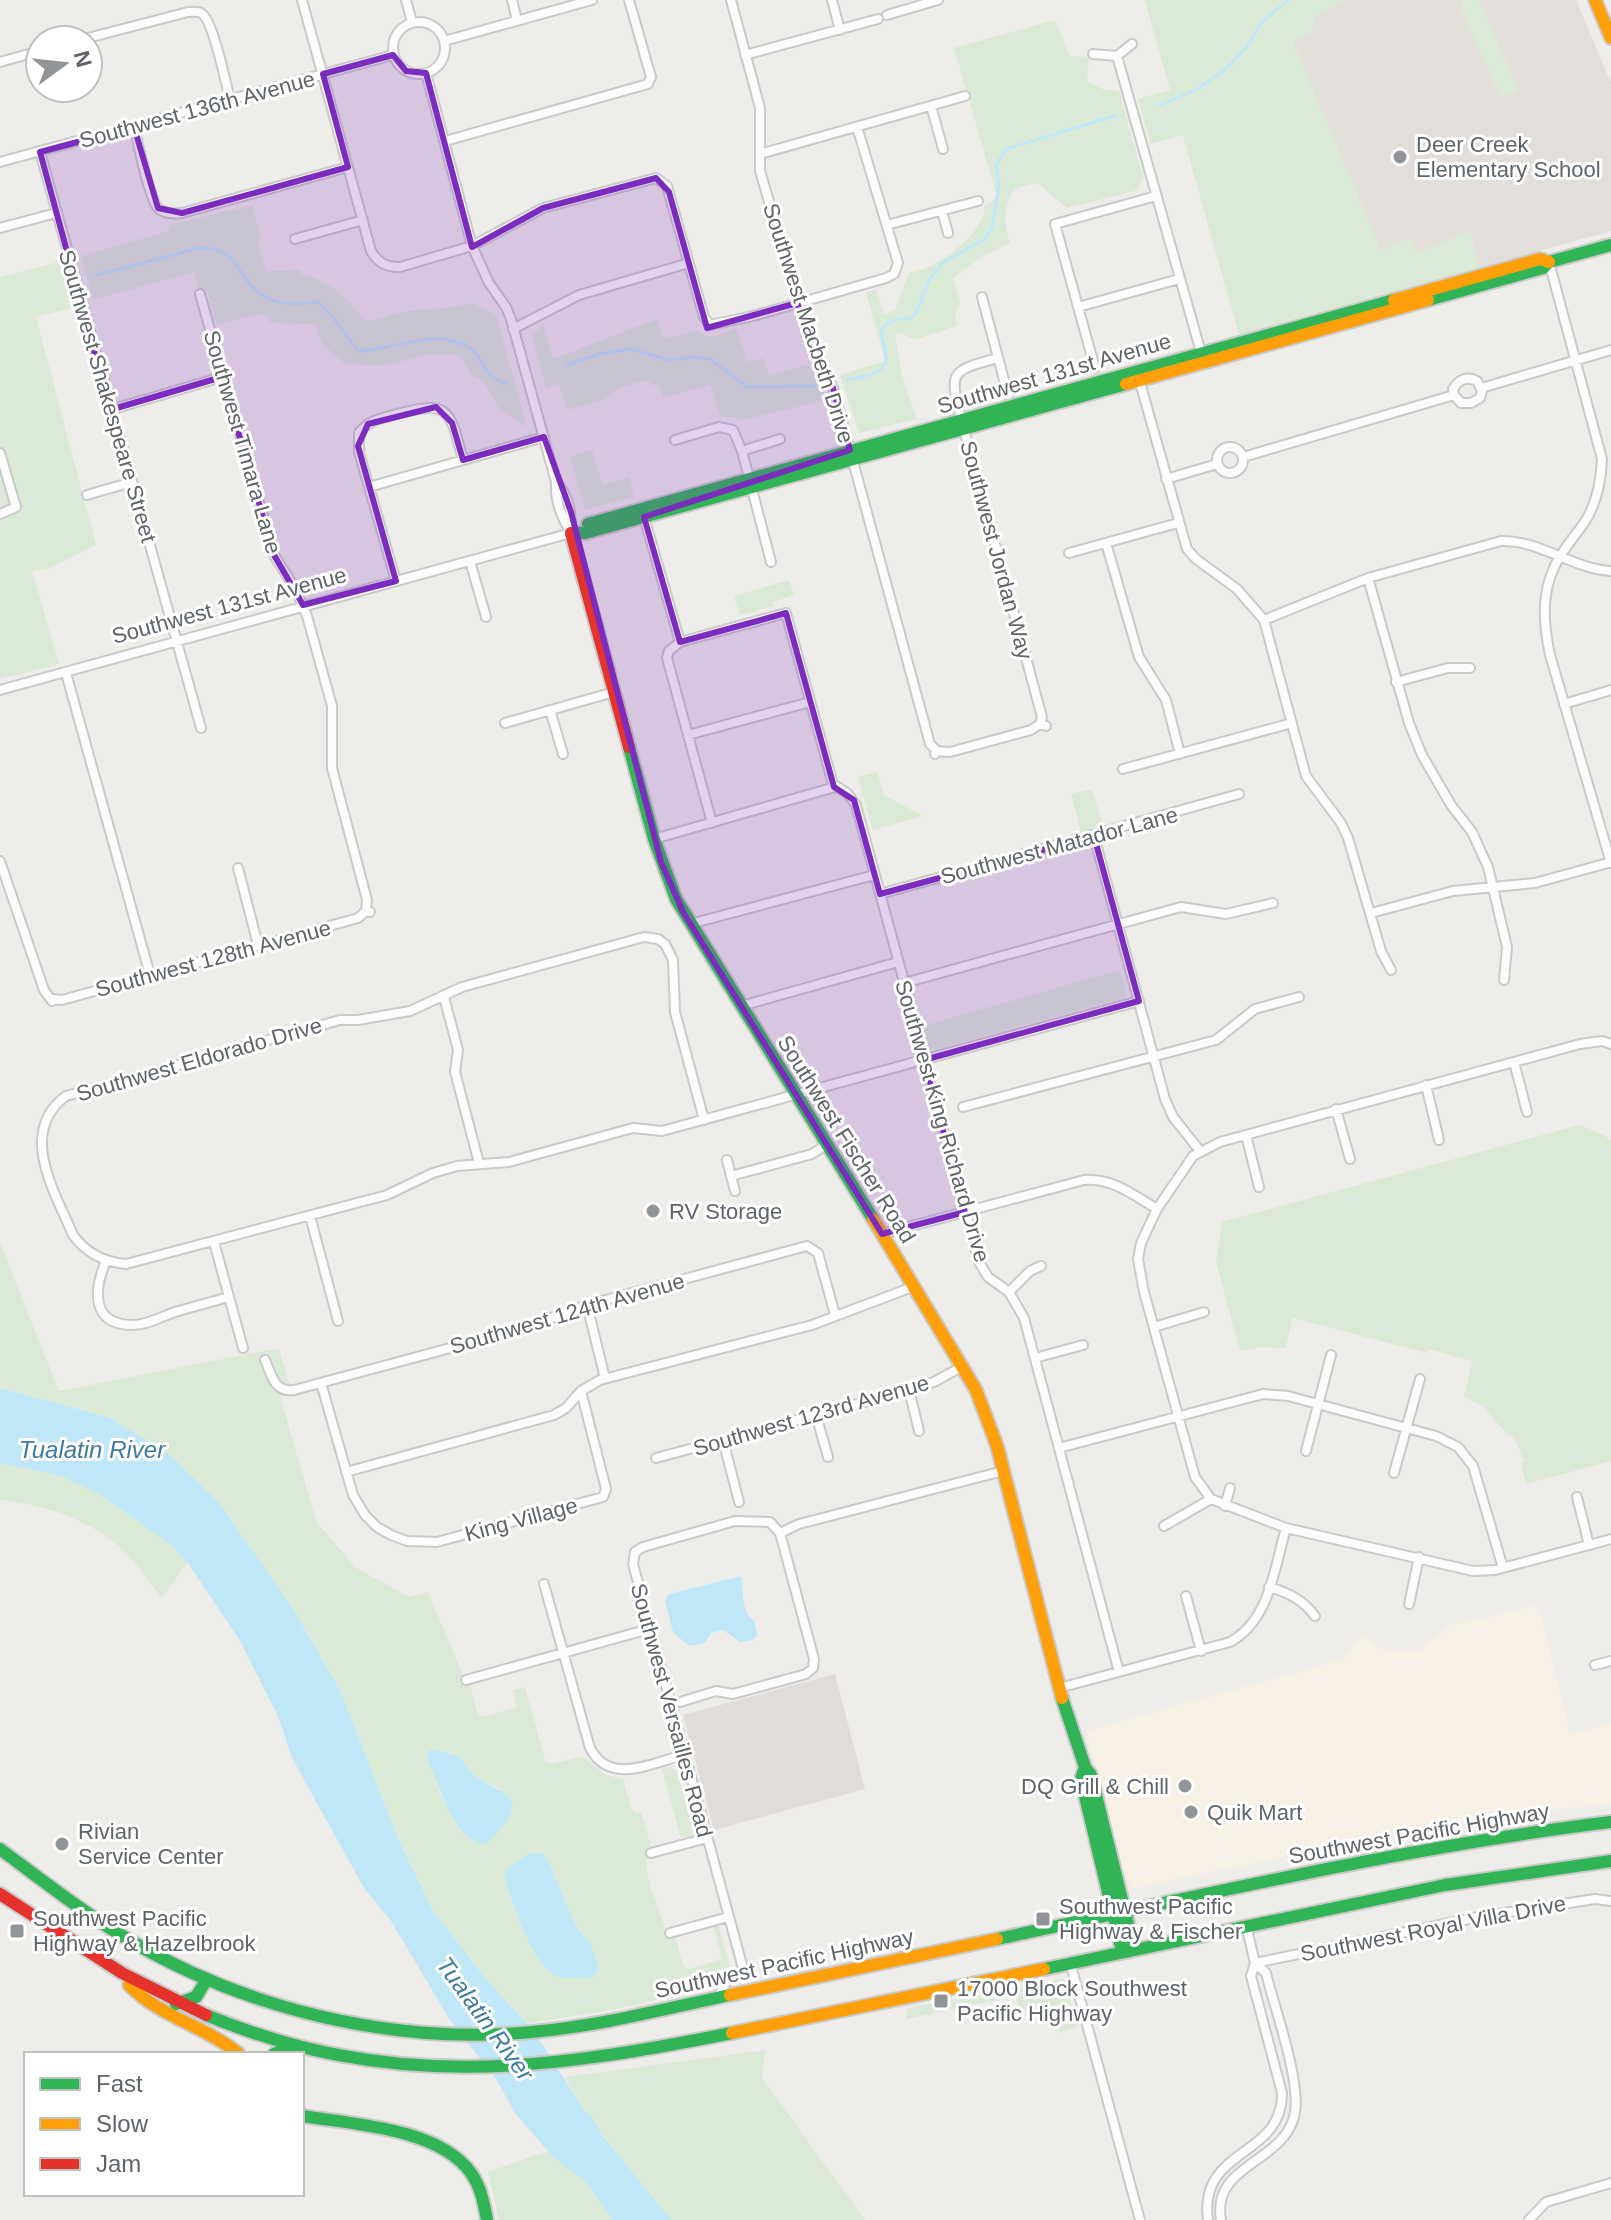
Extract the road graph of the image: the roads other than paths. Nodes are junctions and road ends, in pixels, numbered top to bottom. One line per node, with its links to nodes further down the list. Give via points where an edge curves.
1 (302, 0): 26 (street)
2 (406, 0): 13 (street)
3 (512, 0): 12 (street)
4 (592, 0): 12 (street)
5 (629, 0): 32 (street, via 651,77 648,84)
6 (731, 0): 22 (street, Southwest Macbeth Drive)
7 (832, 0): 14 (street)
8 (938, 0): 10 (street)
9 (1595, 0): 16 (main road)
10 (887, 15)
11 (878, 19): 14 (street)
12 (517, 20): 17 (street)
13 (412, 22): 17 (street, via 432,25); 21 (street, via 395,35)
14 (840, 30): 22 (street)
15 (104, 34): 28 (street, via 199,12 211,31)
16 (1611, 38)
17 (444, 41): 25 (street, via 442,61)
18 (1132, 44): 23 (street)
19 (1093, 54): 23 (street)
20 (24, 55): 24 (street)
21 (393, 55): 25 (street, via 406,71); 26 (street, Southwest 136th Avenue)
22 (745, 55): 35 (street, Southwest Macbeth Drive, via 760,108)
23 (1117, 56): 38 (street)
24 (0, 62)
25 (426, 73): 32 (street, Southwest Fischer Road)
26 (323, 74): 28 (street, Southwest 136th Avenue); 37 (street)
27 (965, 96): 29 (street)
28 (230, 100): 30 (street, Southwest 136th Avenue)
29 (931, 106): 31 (street); 33 (street)
30 (134, 127): 34 (street, Southwest 136th Avenue); 37 (street, via 152,196 158,208 170,214)
31 (857, 127): 35 (street); 43 (street)
32 (445, 141): 48 (street, Southwest Fischer Road)
33 (943, 149)
34 (40, 152): 36 (street, Southwest 136th Avenue); 41 (street, Southwest Shakespeare Street)
35 (760, 154): 54 (street, Southwest Macbeth Drive, via 760,171)
36 (0, 162)
37 (348, 167): 42 (street)
38 (1156, 196): 51 (street); 55 (street, via 1055,224)
39 (978, 201): 40 (street)
40 (942, 211): 43 (street); 45 (street)
41 (56, 213): 44 (street); 67 (street, Southwest Shakespeare Street)
42 (363, 220): 46 (street); 48 (street, via 375,258 389,267)
43 (887, 225): 54 (street, via 897,270 886,278)
44 (0, 228)
45 (948, 233)
46 (295, 239)
47 (1611, 245): 49 (main road, Southwest 131st Avenue)
48 (472, 246): 50 (street, via 543,208 650,178 661,179 669,192); 56 (street, Southwest Fischer Road)
49 (1549, 262): 58 (main road, Southwest 131st Avenue, via 1543,268); 60 (street)
50 (689, 263): 54 (street, via 707,323 718,325); 56 (street, via 579,295)
51 (1179, 279): 55 (street); 58 (street)
52 (200, 294): 63 (street, Southwest Timara Lane)
53 (982, 297): 59 (street)
54 (797, 303): 74 (street, Southwest Macbeth Drive, via 833,388)
55 (1078, 307): 61 (street)
56 (513, 329): 69 (street, Southwest Fischer Road)
57 (1611, 350): 60 (street)
58 (1202, 357): 62 (main road, Southwest 131st Avenue)
59 (998, 358): 65 (street); 68 (street, Southwest Jordan Way, via 958,372 953,384)
60 (1577, 361): 64 (street); 76 (street)
61 (1095, 368)
62 (1138, 375): 68 (main road, Southwest 131st Avenue); 79 (street)
63 (222, 377): 67 (street); 96 (street, Southwest Timara Lane, via 274,555)
64 (1481, 388): 66 (street, via 1480,398 1471,403 1461,403); 66 (street, via 1467,378 1457,383)
65 (1008, 395)
66 (1454, 395): 75 (street)
67 (110, 410): 80 (street, Southwest Shakespeare Street)
68 (962, 424): 74 (main road, Southwest 131st Avenue); 74 (street, Southwest Jordan Way, via 1043,725 950,752 936,752 930,744)
69 (544, 437): 77 (street); 87 (street, Southwest Fischer Road, via 571,512)
70 (780, 439): 72 (street)
71 (675, 440): 72 (street, via 730,427)
72 (742, 451): 81 (street)
73 (0, 453): 84 (street, via 16,507)
74 (851, 454): 81 (main road, Southwest 131st Avenue)
75 (1243, 457): 78 (street, via 1240,469 1232,473); 78 (street, via 1236,449 1225,448)
76 (1606, 458): 90 (street, via 1591,510)
77 (463, 460): 82 (street); 82 (street, via 452,423 433,406 375,420 358,436)
78 (1217, 464): 79 (street)
79 (1166, 479): 86 (street)
80 (132, 482): 83 (street); 99 (street, Southwest Shakespeare Street)
81 (751, 482): 85 (main road, Southwest 131st Avenue); 87 (main road, Southwest 131st Avenue, via 584,525); 92 (street)
82 (369, 487): 95 (street)
83 (87, 495)
84 (0, 514)
85 (644, 517): 87 (main road, Southwest 131st Avenue); 100 (street)
86 (1178, 523): 88 (street); 98 (street, via 1187,549 1237,589)
87 (571, 533): 91 (street, Southwest 131st Avenue); 106 (main road, Southwest Fischer Road)
88 (1106, 543): 89 (street); 115 (street, via 1139,657 1166,700)
89 (1069, 553)
90 (1560, 555): 93 (street); 94 (street, via 1501,541); 108 (street, via 1546,589 1544,622)
91 (470, 561): 95 (street, Southwest 131st Avenue); 97 (street)
92 (771, 562)
93 (1611, 571)
94 (1368, 578): 98 (street); 103 (street)
95 (396, 581): 96 (street, Southwest 131st Avenue)
96 (303, 605): 99 (street, Southwest 131st Avenue); 129 (street, Southwest Timara Lane, via 332,706 332,768)
97 (486, 617)
98 (1264, 620): 111 (street)
99 (177, 640): 102 (street, Southwest 131st Avenue); 112 (street, Southwest Shakespeare Street)
100 (680, 642): 107 (street, Southwest King Richard Drive, via 786,613); 113 (street, via 667,658)
101 (1470, 668): 103 (street, via 1448,668)
102 (66, 673): 104 (street, Southwest 131st Avenue); 136 (street)
103 (1396, 682): 126 (street, via 1422,755 1472,832)
104 (0, 690)
105 (1611, 690): 108 (street)
106 (614, 692): 109 (street); 121 (main road, Southwest Fischer Road)
107 (810, 702): 113 (street); 117 (street, Southwest King Richard Drive)
108 (1564, 704): 123 (street)
109 (550, 710): 110 (street); 114 (street)
110 (505, 723)
111 (1292, 723): 115 (street); 130 (street, via 1306,776 1348,838)
112 (201, 728)
113 (688, 735): 119 (street)
114 (563, 754)
115 (1180, 754): 116 (street)
116 (1123, 769)
117 (835, 787): 119 (street); 125 (street, Southwest King Richard Drive, via 854,800)
118 (1239, 794): 120 (street, Southwest Matador Lane)
119 (712, 823): 121 (street)
120 (1094, 836): 127 (street, Southwest Matador Lane); 132 (street)
121 (654, 839): 131 (main road, Southwest Fischer Road)
122 (0, 861): 136 (street, Southwest 128th Avenue, via 52,1001)
123 (1611, 862): 126 (street, via 1535,883)
124 (238, 868): 133 (street)
125 (874, 875): 127 (street, Southwest King Richard Drive); 131 (street)
126 (1494, 888): 130 (street, via 1453,891); 137 (street, via 1507,947)
127 (880, 894): 134 (street, Southwest King Richard Drive)
128 (1273, 903): 132 (street, via 1226,914 1181,907)
129 (368, 912): 133 (street, Southwest 128th Avenue)
130 (1371, 913): 135 (street)
131 (690, 924): 142 (main road, Southwest Fischer Road)
132 (1119, 924): 138 (street); 141 (street)
133 (258, 945): 136 (street, Southwest 128th Avenue)
134 (898, 962): 138 (street, Southwest King Richard Drive); 142 (street)
135 (1391, 970)
136 (150, 975)
137 (1504, 980)
138 (904, 983): 145 (street, Southwest King Richard Drive)
139 (444, 997): 152 (street, Southwest Eldorado Drive, via 462,987 644,937 658,939 673,960 675,1012); 159 (street, via 458,1050 455,1072); 168 (street, Southwest Eldorado Drive, via 391,1016 340,1020 201,1057 78,1092 57,1103 42,1133 43,1164 73,1235)
140 (1299, 997): 144 (street, via 1255,1009 1216,1040)
141 (1139, 1001): 144 (street); 145 (street)
142 (741, 1006): 148 (main road, Southwest Fischer Road)
143 (1611, 1044): 146 (street, via 1580,1044)
144 (1154, 1056): 149 (street); 156 (street, via 1173,1117)
145 (921, 1061): 148 (street); 164 (street, Southwest King Richard Drive)
146 (1514, 1062): 147 (street); 151 (street)
147 (1426, 1085): 150 (street); 154 (street)
148 (795, 1095): 152 (street); 155 (main road, Southwest Fischer Road)
149 (963, 1107)
150 (1336, 1109): 153 (street); 157 (street)
151 (1527, 1112)
152 (704, 1120): 159 (street, via 662,1131 633,1128 509,1162)
153 (1246, 1135): 156 (street); 161 (street)
154 (1439, 1140)
155 (826, 1145): 160 (street, via 812,1154); 166 (main road, Southwest Fischer Road)
156 (1200, 1151): 163 (street)
157 (1350, 1159)
158 (727, 1160): 160 (street)
159 (479, 1163): 165 (street, via 433,1173 387,1195)
160 (731, 1176): 162 (street)
161 (1259, 1187)
162 (735, 1191)
163 (1157, 1209): 164 (street, via 1100,1179); 177 (street, via 1138,1259)
164 (965, 1212): 166 (street); 171 (street, Southwest King Richard Drive, via 983,1270)
165 (310, 1216): 167 (street); 176 (street)
166 (882, 1234): 170 (main road, Southwest Fischer Road)
167 (214, 1242): 168 (street, via 137,1263); 172 (street)
168 (106, 1261): 172 (street, via 97,1301 122,1324 149,1322)
169 (1041, 1266): 171 (street)
170 (915, 1286): 175 (street); 183 (main road, Southwest Fischer Road)
171 (1009, 1292): 181 (street, Southwest King Richard Drive, via 1024,1318)
172 (229, 1297): 179 (street)
173 (587, 1305): 175 (street, Southwest 124th Avenue, via 812,1247); 184 (street); 186 (street, Southwest 124th Avenue, via 521,1329)
174 (1204, 1312): 177 (street)
175 (835, 1315): 184 (street)
176 (338, 1321)
177 (1154, 1327): 191 (street)
178 (1083, 1345): 181 (street)
179 (243, 1348)
180 (1331, 1355): 189 (street)
181 (1035, 1358): 195 (street, Southwest King Richard Drive)
182 (265, 1360): 186 (street, Southwest 124th Avenue, via 275,1385 283,1390)
183 (963, 1366): 187 (street, Southwest 123rd Avenue); 199 (main road, Southwest Fischer Road, via 983,1406)
184 (605, 1378): 188 (street)
185 (1420, 1379): 192 (street)
186 (321, 1383): 200 (street, King Village)
187 (909, 1390): 190 (street, Southwest 123rd Avenue); 193 (street)
188 (581, 1391): 200 (street, via 554,1415); 200 (street, King Village, via 606,1489 603,1497 437,1542 407,1541 365,1515)
189 (1318, 1404): 191 (street, via 1263,1394); 192 (street); 196 (street)
190 (816, 1415): 194 (street, Southwest 123rd Avenue); 197 (street)
191 (1178, 1416): 195 (street); 204 (street, via 1195,1477)
192 (1406, 1428): 201 (street); 213 (street, via 1450,1441 1467,1455)
193 (919, 1431)
194 (723, 1440): 198 (street, Southwest 123rd Avenue); 205 (street)
195 (1059, 1448): 224 (street, Southwest King Richard Drive)
196 (1306, 1451)
197 (828, 1457)
198 (656, 1458)
199 (1003, 1471): 209 (street); 226 (main road, Southwest Fischer Road)
200 (346, 1472)
201 (1394, 1473)
202 (1230, 1488): 206 (street)
203 (1577, 1497): 211 (street)
204 (1211, 1499): 206 (street); 207 (street)
205 (739, 1502)
206 (1225, 1506): 208 (street)
207 (1164, 1526)
208 (1286, 1528): 212 (street); 215 (street)
209 (780, 1533): 219 (street, Southwest Versailles Road, via 770,1522 735,1521 635,1552 633,1564); 227 (street, via 813,1668 733,1694 716,1691)
210 (1611, 1539): 211 (street)
211 (1589, 1545): 213 (street)
212 (1419, 1557): 213 (street, via 1473,1571); 217 (street)
213 (1503, 1568)
214 (544, 1584): 221 (street)
215 (1269, 1587): 218 (street, via 1290,1593); 220 (street, via 1257,1621 1245,1634)
216 (1186, 1596): 220 (street)
217 (1409, 1604)
218 (1315, 1616)
219 (649, 1629): 221 (street); 228 (street, Southwest Versailles Road)
220 (1201, 1651): 224 (street)
221 (562, 1653): 225 (street); 228 (street, via 596,1760 621,1771)
222 (1611, 1661): 223 (street)
223 (1595, 1665)
224 (1119, 1672): 226 (street)
225 (466, 1680)
226 (1059, 1688): 236 (main road, Southwest Fischer Road, via 1085,1767 1081,1779)
227 (680, 1702)
228 (684, 1755): 230 (street, Southwest Versailles Road)
229 (1611, 1822): 236 (main road, Southwest Pacific Highway, via 1469,1842)
230 (707, 1838): 232 (street); 237 (street, Southwest Versailles Road)
231 (0, 1849): 244 (main road, Southwest Pacific Highway, via 125,1937)
232 (651, 1853)
233 (1611, 1861): 238 (main road, via 1436,1886)
234 (0, 1894): 243 (main road)
235 (1611, 1901): 242 (street, Southwest Royal Villa Drive, via 1484,1916)
236 (1119, 1913): 240 (main road, Southwest Fischer Road); 245 (main road, Southwest Pacific Highway)
237 (728, 1917): 239 (street); 245 (street, Southwest Versailles Road, via 744,1972 727,1981)
238 (1246, 1925): 240 (main road); 242 (street)
239 (670, 1933)
240 (1128, 1950): 241 (main road)
241 (1070, 1962): 247 (main road, via 623,2054 515,2069 420,2068); 253 (street)
242 (1255, 1963): 254 (street, via 1251,1976 1282,2106 1273,2128 1217,2174 1208,2197); 255 (street, via 1266,1973 1296,2104 1284,2139 1227,2184)
243 (121, 1975): 246 (main road); 248 (main road, via 147,2002)
244 (207, 1979): 245 (main road, Southwest Pacific Highway, via 279,2006 447,2034 572,2027); 246 (main road, via 196,1999)
245 (719, 1997)
246 (176, 2004): 247 (main road)
247 (293, 2046): 249 (main road)
248 (236, 2052)
249 (279, 2052)
250 (304, 2116): 252 (main road, via 407,2135 445,2149 472,2175)
251 (1611, 2183): 256 (street, via 1546,2202)
252 (487, 2220)
253 (1140, 2220)
254 (1208, 2220)
255 (1221, 2220)
256 (1529, 2220)

